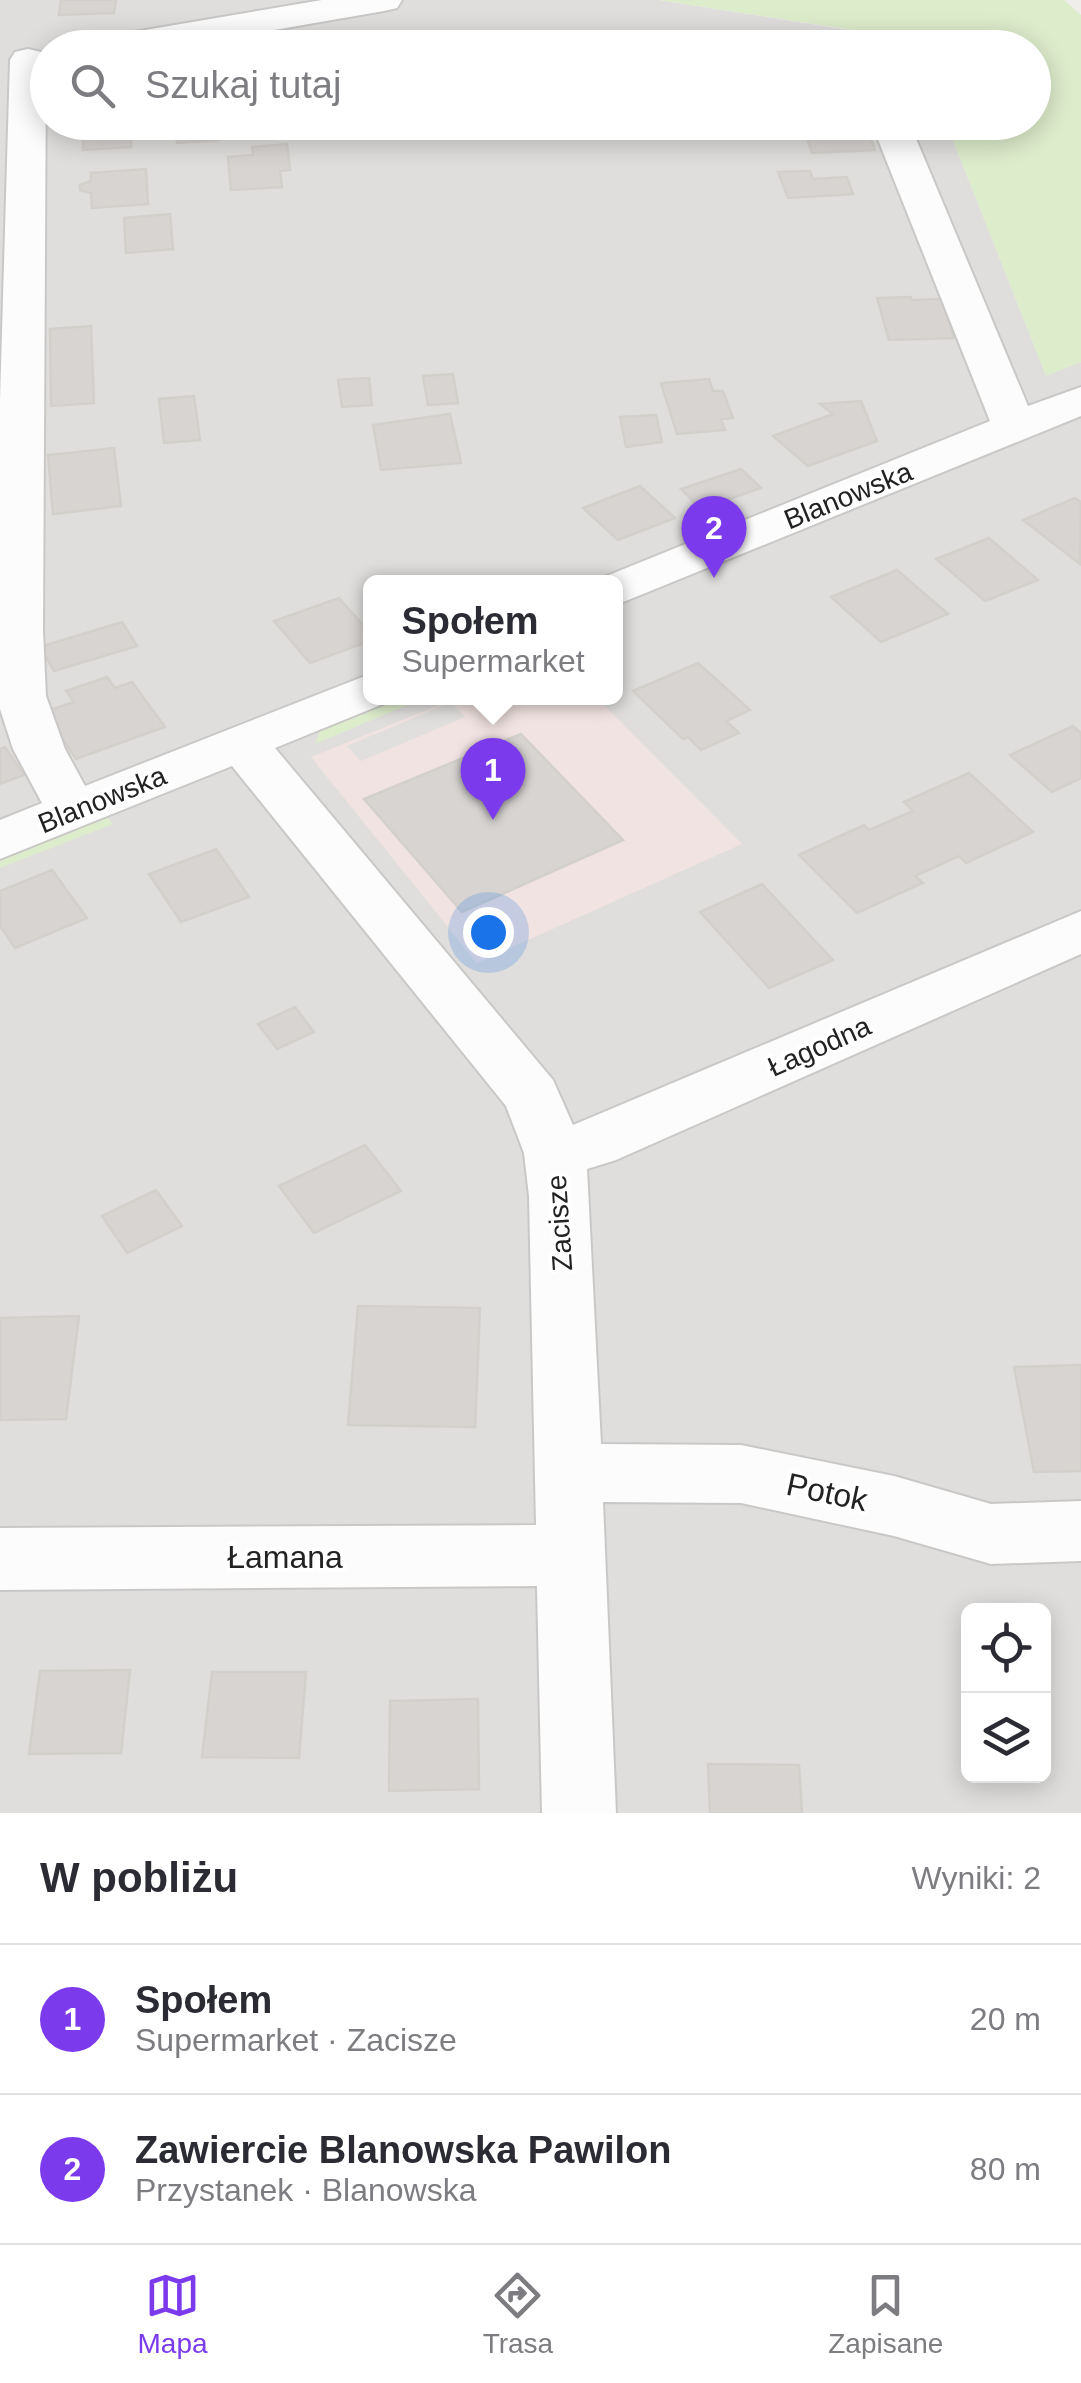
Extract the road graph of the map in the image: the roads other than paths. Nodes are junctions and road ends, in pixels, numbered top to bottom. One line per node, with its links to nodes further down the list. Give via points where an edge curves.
1 (384, 0): 2 (street)
2 (209, 30)
3 (25, 60): 10 (street, via 21,696 38,750)
4 (897, 140): 6 (street)
5 (1081, 400): 6 (street, Blanowska)
6 (1016, 428): 7 (street, Blanowska)
7 (623, 587)
8 (363, 693): 9 (street, Blanowska)
9 (241, 742): 10 (street, Blanowska); 13 (street, Zacisze, via 532,1096)
10 (73, 811): 11 (street, Blanowska)
11 (0, 841)
12 (1081, 931): 13 (street, Łagodna, via 595,1144)
13 (554, 1154): 14 (street, Zacisze)
14 (569, 1473): 15 (street, Potok, via 741,1474 990,1534); 16 (street, Zacisze)
15 (1081, 1531)
16 (571, 1555): 17 (street, Łamana); 18 (street, Zacisze)
17 (0, 1558)
18 (579, 1813)

